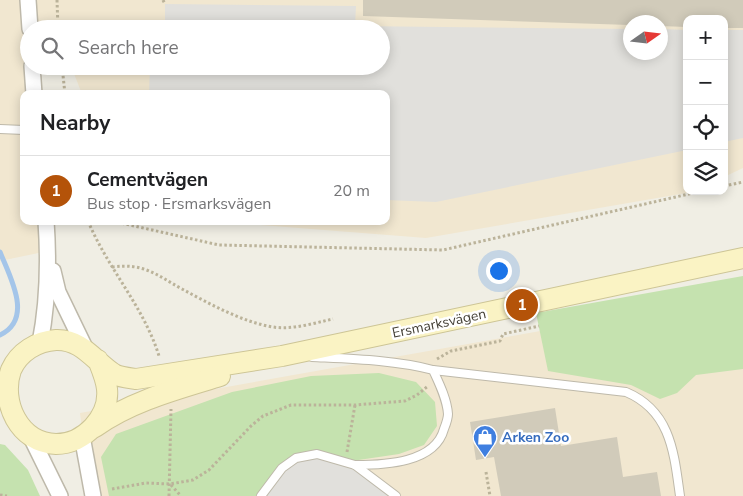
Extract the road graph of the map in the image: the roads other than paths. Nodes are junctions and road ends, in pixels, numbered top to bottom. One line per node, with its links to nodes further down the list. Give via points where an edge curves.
1 (28, 0): 2 (street)
2 (29, 20)
3 (33, 75): 4 (street)
4 (34, 90)
5 (0, 130): 6 (lane)
6 (20, 130)
7 (46, 225): 8 (street)
8 (48, 251): 10 (street, via 47,297); 11 (street, via 58,292)
9 (743, 258): 12 (main road, Ersmarksvägen)
10 (33, 347): 11 (main road, via 58,340 76,344); 13 (main road); 15 (main road, via 13,365 6,380 6,398)
11 (92, 355): 12 (main road, Ersmarksvägen, via 115,375 136,379); 16 (main road, via 107,391 102,415)
12 (282, 356): 14 (lane, via 360,359); 16 (main road, Ersmarksvägen, via 132,406)
13 (0, 362)
14 (433, 370): 17 (lane, via 448,415 442,440 428,452 403,460 381,465); 22 (lane, via 626,392 643,399 663,424 675,459)
15 (16, 426): 16 (main road, via 39,440 56,444 72,441); 18 (street)
16 (89, 431): 19 (street)
17 (355, 465): 20 (lane, via 317,454 296,458 282,468); 21 (lane)
18 (60, 496)
19 (93, 496)
20 (261, 496)
21 (396, 496)
22 (680, 496)

